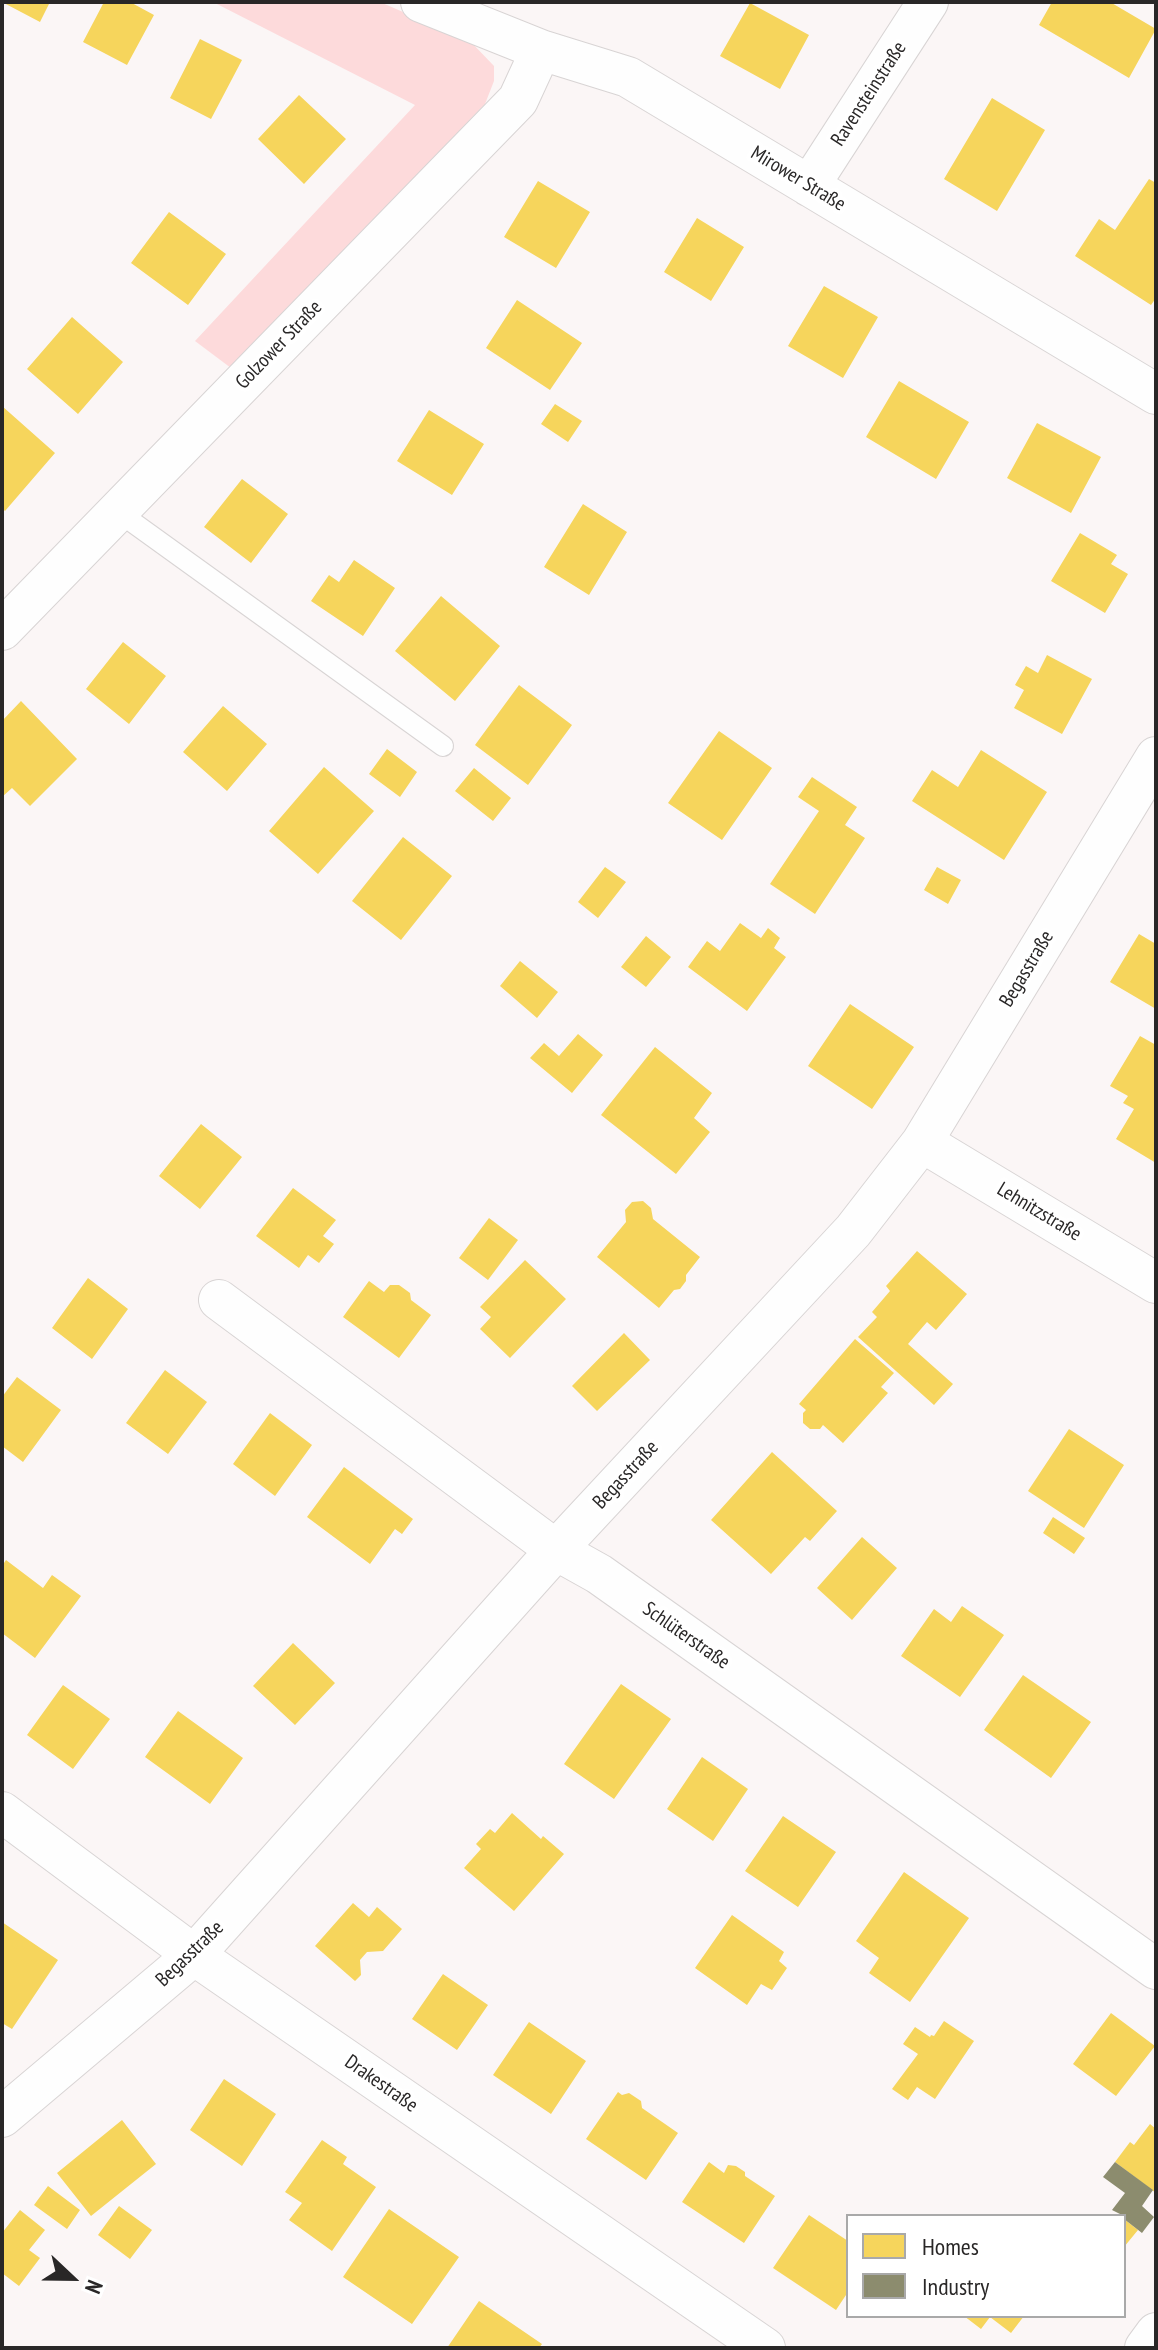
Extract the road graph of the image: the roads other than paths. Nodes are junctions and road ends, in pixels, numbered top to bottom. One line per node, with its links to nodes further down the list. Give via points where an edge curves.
1 (421, 2): 3 (street, Mirower Straße)
2 (928, 2): 4 (street, Ravensteinstraße)
3 (541, 50): 4 (street, Mirower Straße, via 628,77); 6 (street, Golzower Straße, via 518,100)
4 (809, 186): 5 (street, Mirower Straße)
5 (1156, 394)
6 (117, 511): 7 (street, Golzower Straße); 8 (lane)
7 (2, 630)
8 (443, 746)
9 (1156, 757): 10 (street, Begasstraße)
10 (922, 1142): 11 (street, Lehnitzstraße); 13 (street, Begasstraße, via 853,1231)
11 (1156, 1283)
12 (219, 1300): 13 (street, Schlüterstraße)
13 (556, 1550): 15 (street, Begasstraße); 16 (street, Schlüterstraße, via 599,1574)
14 (2, 1812): 15 (street, Drakestraße)
15 (194, 1955): 17 (street, Begasstraße); 19 (street, Drakestraße)
16 (1156, 1969)
17 (2, 2117)
18 (1156, 2333): 20 (street)
19 (765, 2348)
20 (1145, 2348)

